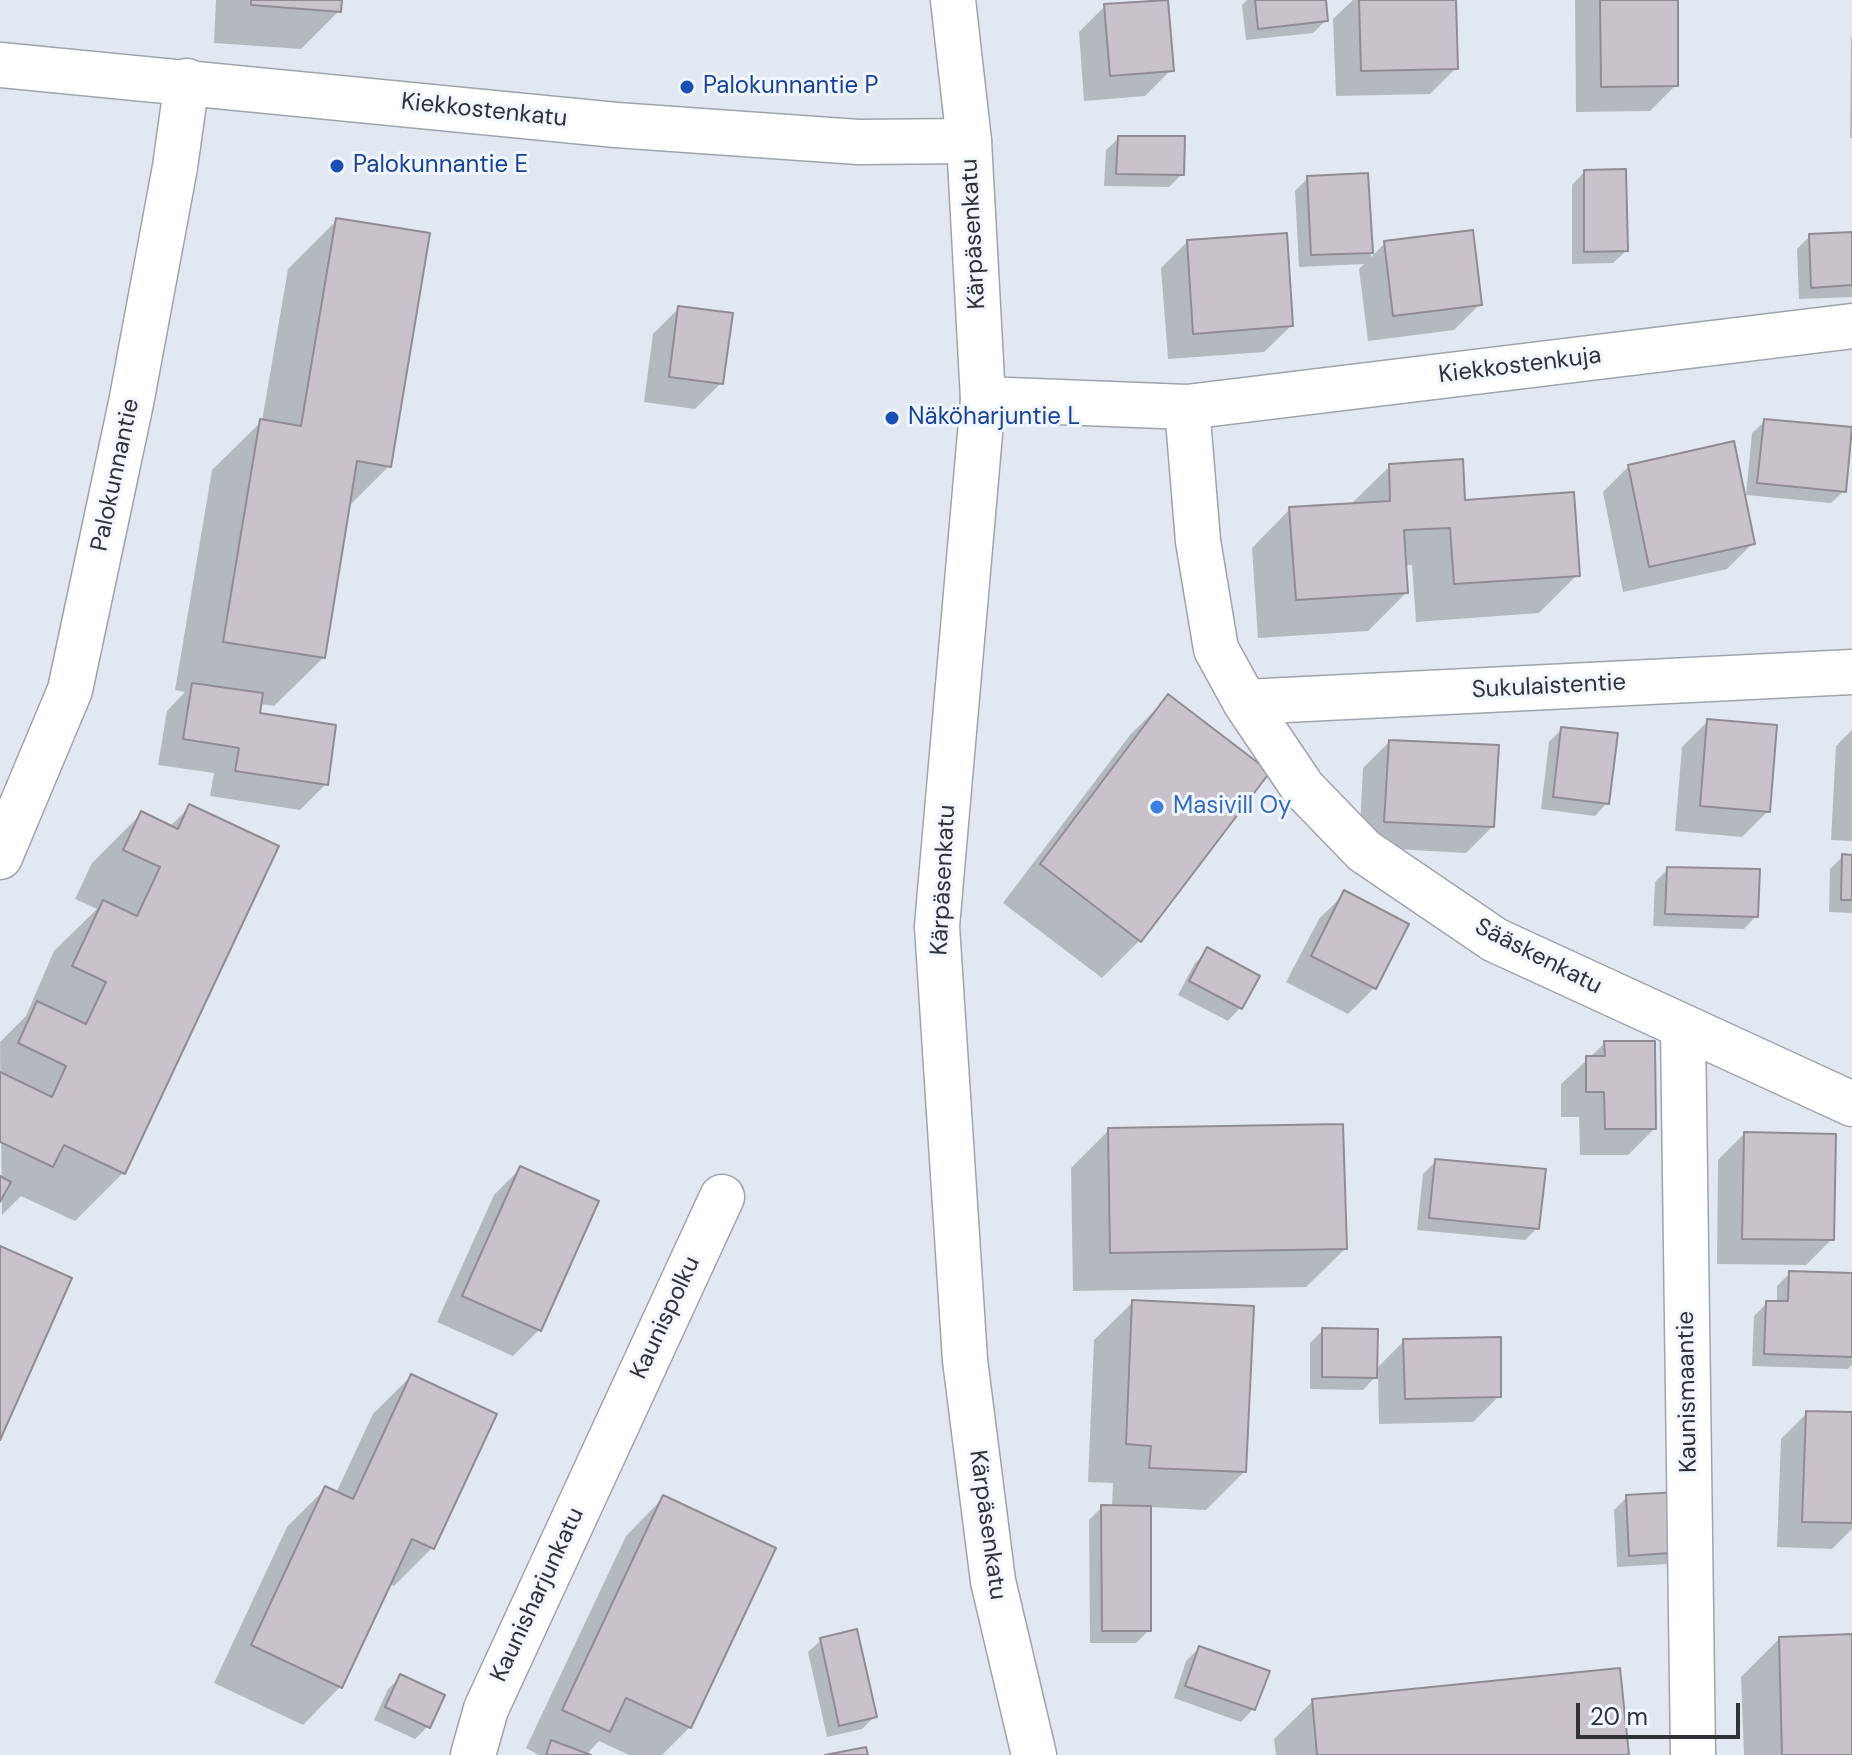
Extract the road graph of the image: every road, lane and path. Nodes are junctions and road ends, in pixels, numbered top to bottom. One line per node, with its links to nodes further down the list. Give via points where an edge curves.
1 (953, 0): 4 (street, Kärpäsenkatu)
2 (0, 65): 3 (street, Kiekkostenkatu)
3 (187, 81): 4 (street, Kiekkostenkatu, via 616,125 858,142); 10 (street, Palokunnantie, via 131,403 70,690)
4 (969, 141): 6 (street, Kärpäsenkatu)
5 (1852, 326): 7 (street, Kiekkostenkuja)
6 (983, 399): 7 (street, Kiekkostenkuja); 16 (street, Kärpäsenkatu, via 937,926 965,1360 993,1581)
7 (1187, 407): 9 (street, via 1198,541 1216,649)
8 (1852, 672): 9 (street, Sukulaistentie)
9 (1245, 702): 11 (street, Sääskenkatu, via 1303,788 1364,851 1495,940)
10 (0, 857)
11 (1683, 1029): 12 (street, Sääskenkatu); 17 (street, Kaunismaantie)
12 (1852, 1104)
13 (722, 1197): 14 (street, Kaunispolku)
14 (610, 1438): 15 (street, Kaunisharjunkatu, via 486,1709)
15 (473, 1755)
16 (1034, 1755)
17 (1693, 1755)

